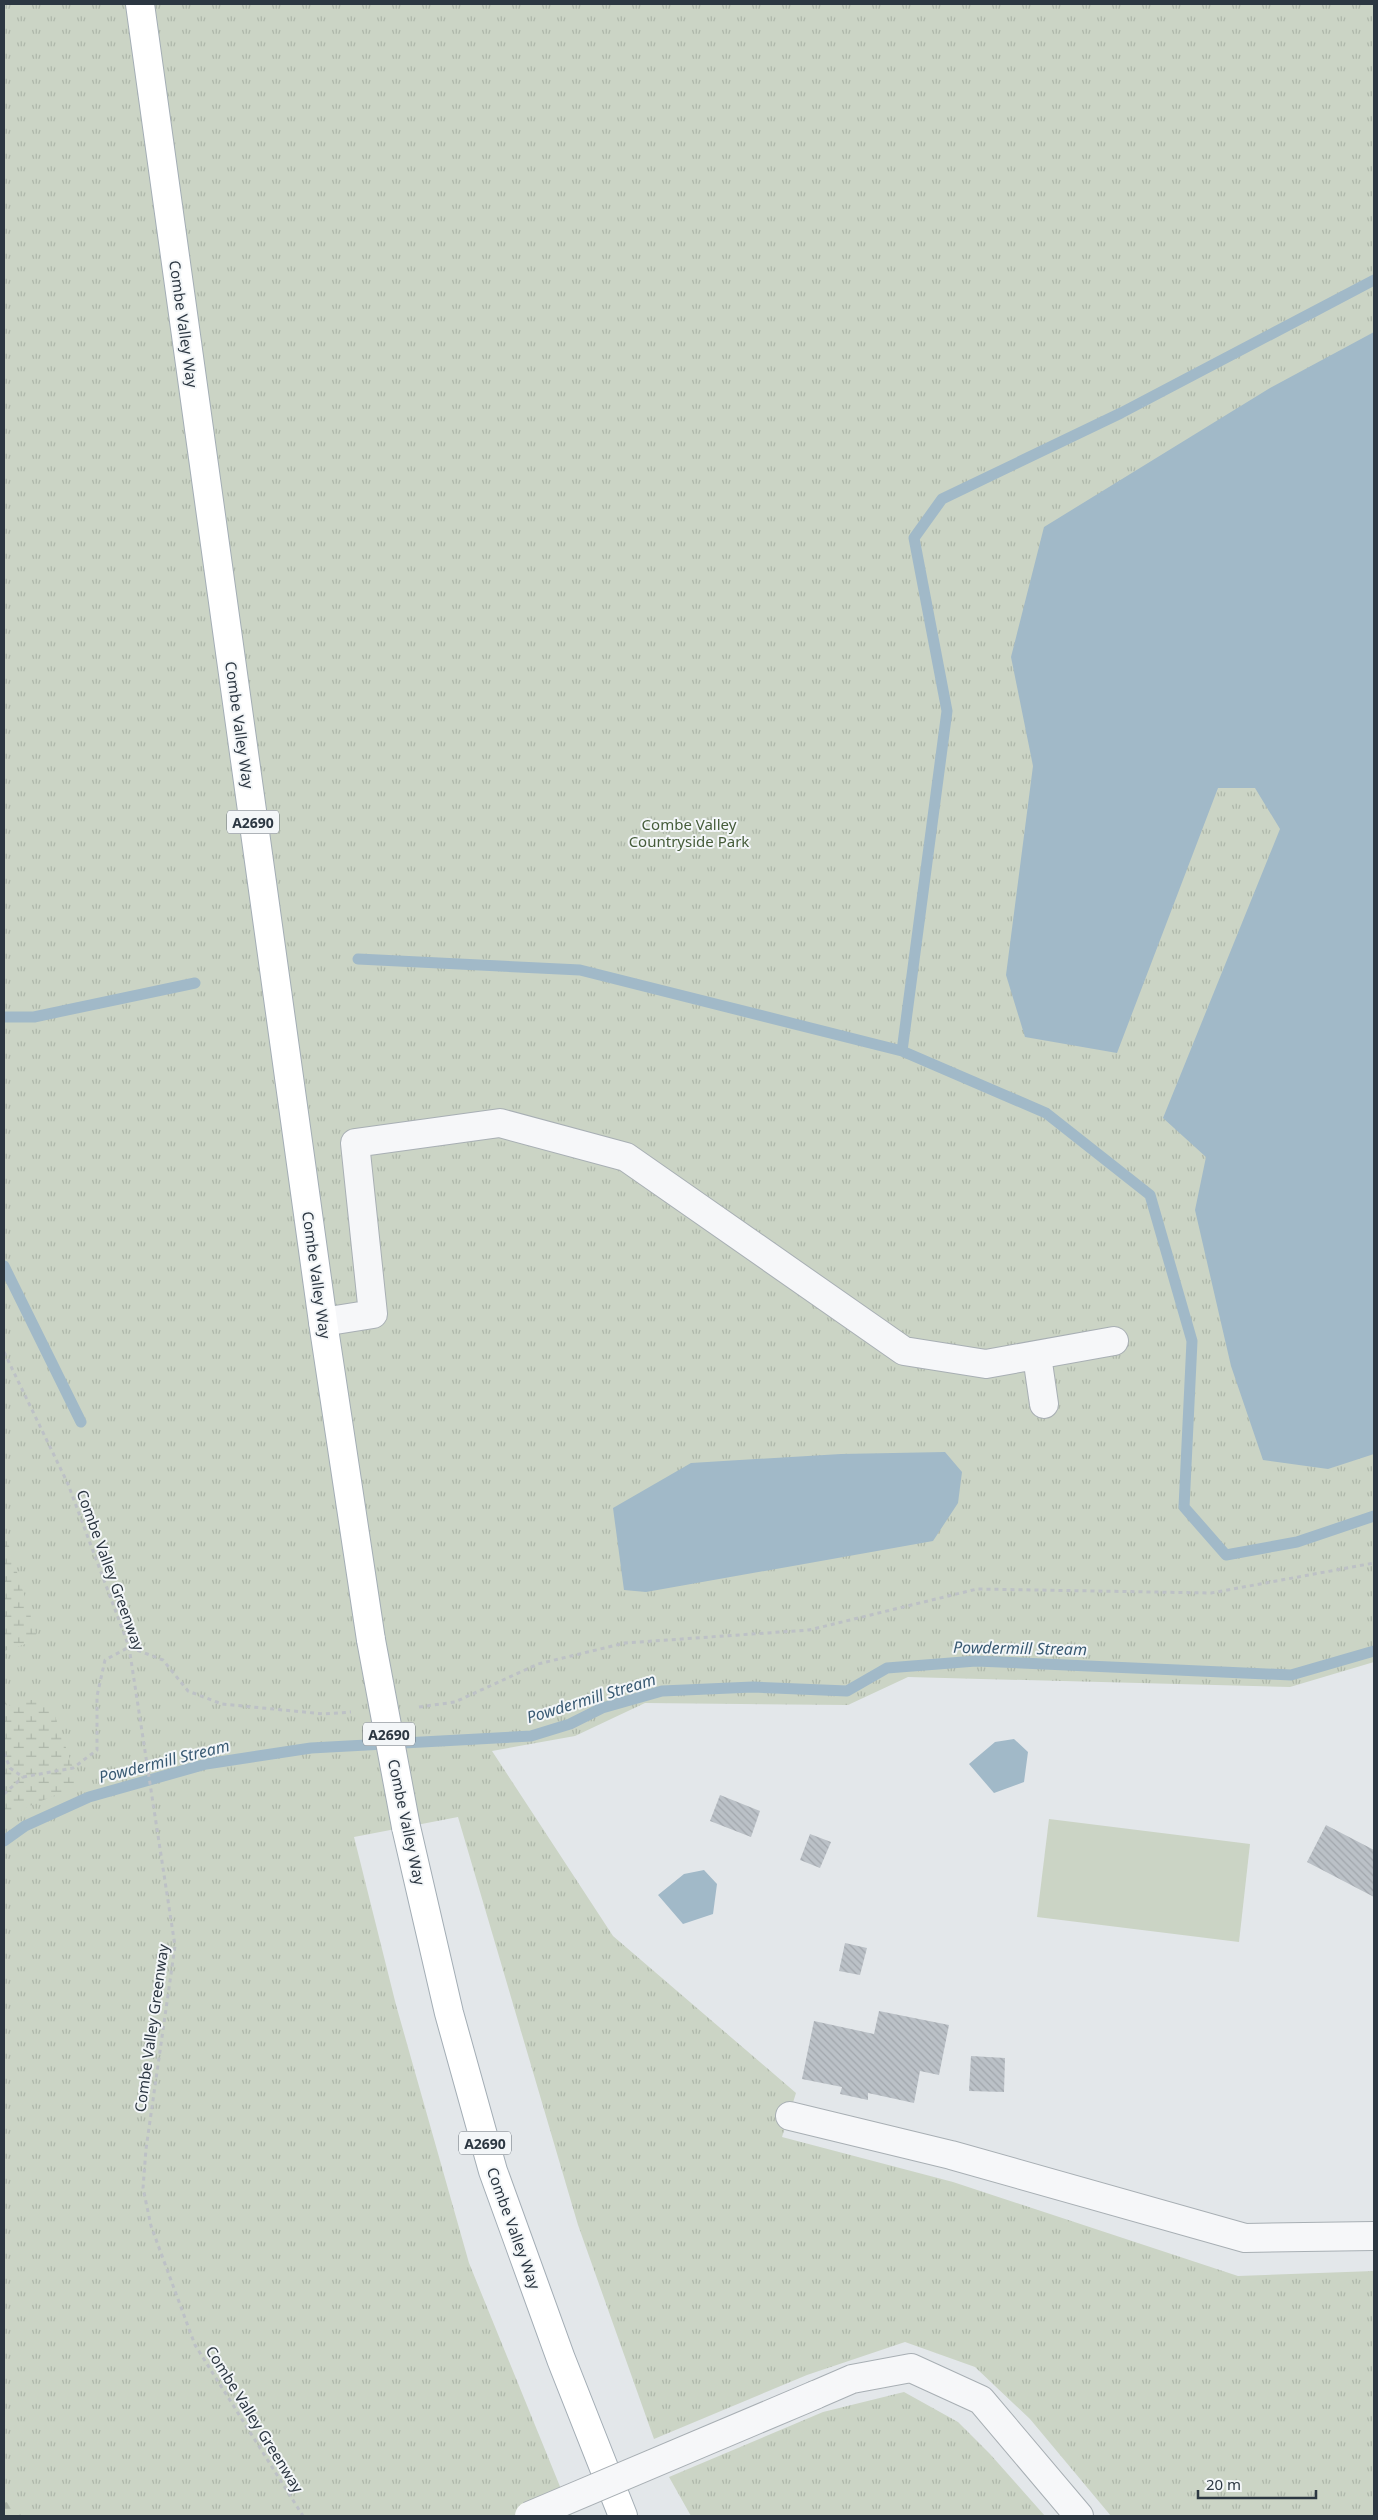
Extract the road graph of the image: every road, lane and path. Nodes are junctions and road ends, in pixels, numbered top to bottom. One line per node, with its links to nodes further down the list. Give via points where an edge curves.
1 (140, 4): 2 (main road, Combe Valley Way / A2690)
2 (323, 1322): 5 (lane, via 373,1314 355,1143 500,1123 626,1157 904,1351 986,1364); 18 (main road, Combe Valley Way / A2690, bridge, via 372,1640 406,1827 449,2013 492,2171)
3 (1114, 1341): 5 (lane)
4 (4, 1352): 8 (path, Combe Valley Greenway, via 68,1484)
5 (1037, 1356): 6 (lane)
6 (1044, 1404)
7 (1374, 1563): 9 (path, via 1211,1593 977,1589 809,1630 626,1643 538,1664 455,1702)
8 (129, 1647): 10 (path, via 163,1660 188,1691 222,1704 324,1714); 12 (path, via 105,1660 97,1696 97,1750 74,1768); 16 (path, Combe Valley Greenway, via 175,1946 143,2188 151,2226 195,2345)
9 (417, 1707)
10 (352, 1712)
11 (4, 1753): 12 (path, via 10,1768)
12 (24, 1777): 13 (path)
13 (4, 1794)
14 (790, 2116): 15 (lane, via 951,2155 1245,2238)
15 (1374, 2236)
16 (303, 2516)
17 (529, 2516): 19 (lane, bridge, via 852,2379 911,2368 981,2400)
18 (623, 2516)
19 (1079, 2516)

